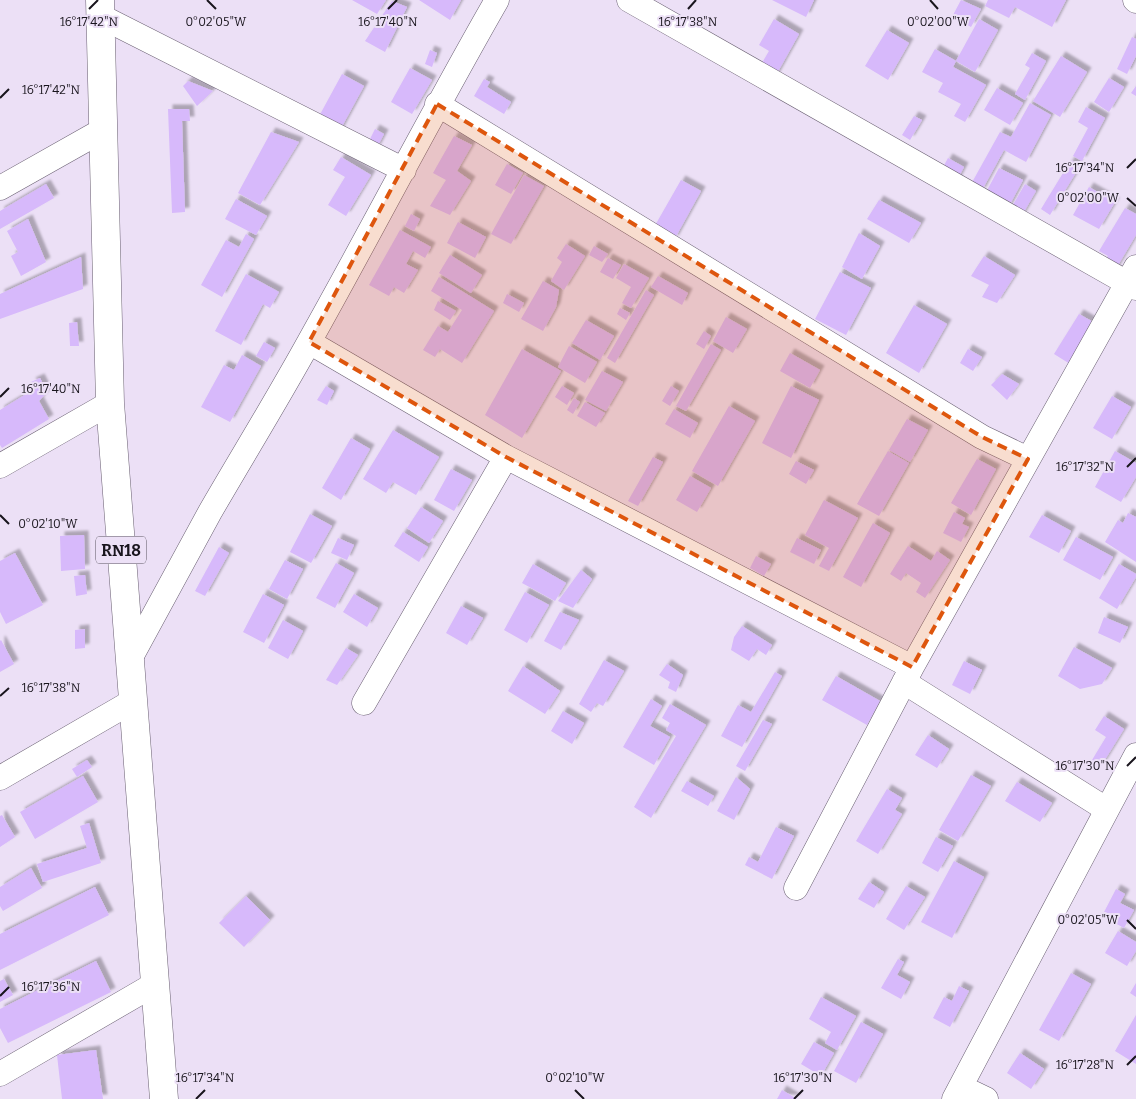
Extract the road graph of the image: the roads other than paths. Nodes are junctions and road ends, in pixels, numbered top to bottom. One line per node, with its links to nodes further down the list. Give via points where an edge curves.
1 (497, 0): 4 (street)
2 (628, 0): 8 (street)
3 (100, 8): 5 (main road, RN18); 6 (street)
4 (437, 104): 6 (street); 12 (street, via 982,437)
5 (103, 130): 7 (street); 10 (main road, RN18)
6 (404, 170): 9 (street)
7 (0, 188)
8 (1133, 279): 12 (street)
9 (309, 342): 11 (street); 14 (street)
10 (110, 403): 13 (street); 14 (main road, RN18)
11 (506, 457): 15 (street); 17 (street)
12 (1028, 459): 15 (street)
13 (0, 466)
14 (130, 658): 16 (main road, RN18)
15 (908, 675): 20 (street); 21 (street)
16 (133, 701): 19 (street); 22 (main road, RN18)
17 (364, 703)
18 (1136, 754): 20 (street)
19 (0, 778)
20 (1106, 809): 24 (street)
21 (796, 888)
22 (155, 984): 23 (street); 25 (main road, RN18)
23 (0, 1074)
24 (958, 1093): 26 (street)
25 (164, 1099)
26 (986, 1099)

